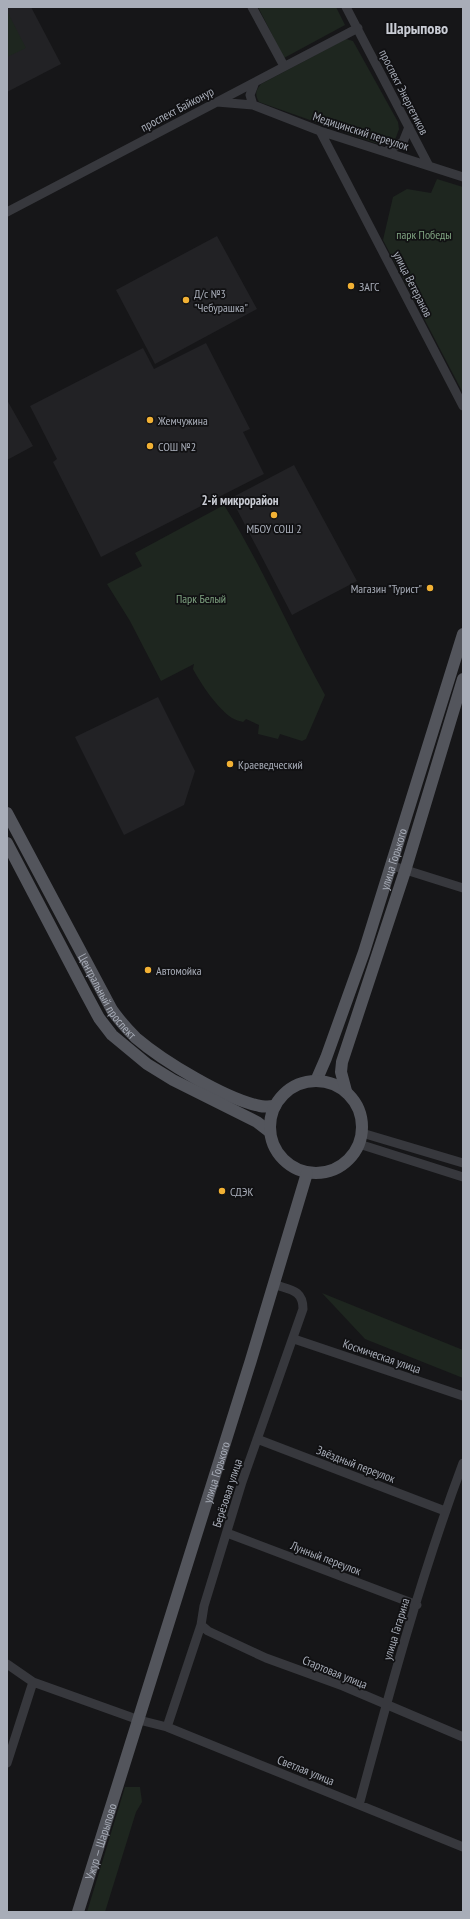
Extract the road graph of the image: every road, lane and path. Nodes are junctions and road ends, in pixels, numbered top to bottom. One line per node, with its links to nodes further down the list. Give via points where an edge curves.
1 (252, 7): 4 (street)
2 (346, 7): 3 (street, проспект Энергетиков)
3 (358, 28): 4 (street, проспект Байконур); 8 (street, проспект Энергетиков)
4 (284, 66): 5 (street, проспект Байконур)
5 (255, 82): 6 (street, проспект Байконур); 7 (street, via 250,95)
6 (216, 102): 7 (street, Медицинский переулок); 13 (street, проспект Байконур)
7 (253, 105): 9 (street, Медицинский переулок)
8 (409, 127): 10 (street, via 403,142); 11 (street, проспект Энергетиков)
9 (320, 131): 10 (street, Медицинский переулок); 14 (street, улица Ветеранов)
10 (385, 152): 11 (street, Медицинский переулок)
11 (429, 166): 12 (street, Медицинский переулок)
12 (463, 177)
13 (7, 212)
14 (463, 406)
15 (463, 634): 19 (main road, улица Горького)
16 (463, 679): 20 (main road, улица Горького)
17 (7, 813): 22 (main road, Центральный проспект, via 112,1010)
18 (7, 843): 23 (main road, Центральный проспект, via 99,1018)
19 (390, 865): 20 (street); 24 (main road, улица Горького, via 364,952)
20 (405, 871): 21 (street); 25 (main road, улица Горького, via 342,1062 340,1072)
21 (463, 888)
22 (136, 1037): 23 (main road); 26 (main road, Центральный проспект, via 179,1068 213,1087 261,1107)
23 (126, 1048): 27 (main road, Центральный проспект, via 173,1080 257,1122)
24 (316, 1081): 25 (main road, via 333,1084); 26 (main road, via 290,1089)
25 (346, 1091): 28 (main road, via 358,1109 362,1121)
26 (275, 1106): 27 (main road)
27 (270, 1132): 30 (main road, via 281,1157)
28 (360, 1138): 29 (street); 30 (main road, via 353,1154 345,1163 323,1172); 31 (street)
29 (463, 1163)
30 (307, 1173): 32 (main road, улица Горького)
31 (463, 1177)
32 (273, 1284): 33 (street, Берёзовая улица, via 299,1294 303,1300 303,1309); 44 (main road, улица Горького)
33 (294, 1339): 34 (street, Космическая улица); 35 (street, Берёзовая улица)
34 (463, 1396)
35 (257, 1439): 37 (street, Звёздный переулок); 38 (street, Берёзовая улица)
36 (463, 1463): 37 (street, улица Гагарина)
37 (445, 1511): 39 (street, улица Гагарина)
38 (227, 1533): 39 (street, Лунный переулок); 40 (street, Берёзовая улица)
39 (417, 1605): 43 (street, улица Гагарина)
40 (201, 1625): 43 (street, Стартовая улица, via 208,1631 266,1658 343,1686); 45 (street, Берёзовая улица)
41 (7, 1664): 42 (street, Светлая улица)
42 (33, 1682): 44 (street, Светлая улица); 47 (street)
43 (385, 1706): 46 (street, Стартовая улица); 49 (street, улица Гагарина)
44 (139, 1720): 45 (street, Светлая улица); 48 (main road, улица Горького)
45 (167, 1727): 49 (street, Светлая улица)
46 (463, 1737)
47 (7, 1763)
48 (122, 1771): 51 (main road, Ужур — Шарыпово)
49 (359, 1805): 50 (street, Светлая улица)
50 (463, 1847)
51 (78, 1912)

